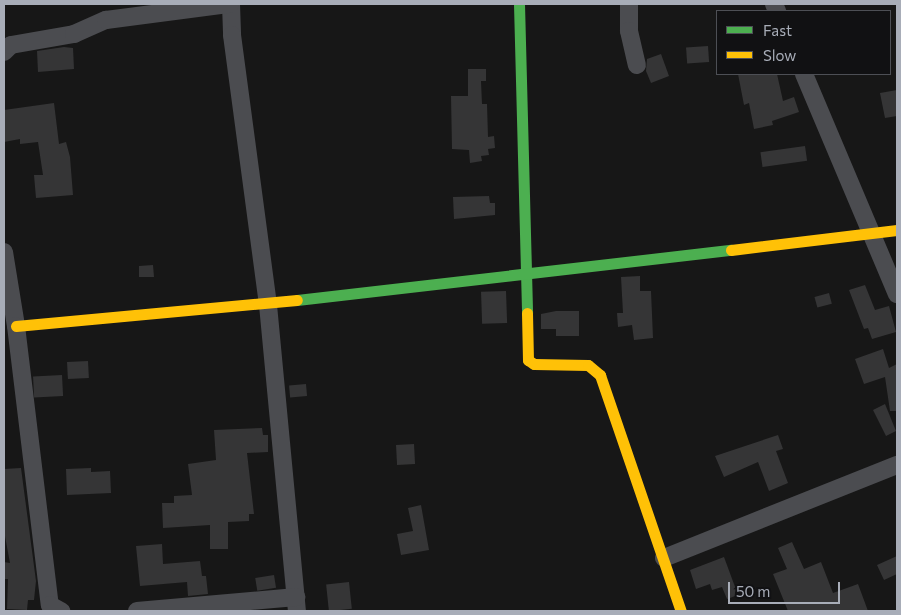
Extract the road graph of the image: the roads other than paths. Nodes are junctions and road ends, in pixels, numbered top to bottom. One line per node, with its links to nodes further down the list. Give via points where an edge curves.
1 (230, 4): 4 (street, via 106,20 74,34 11,45); 12 (street)
2 (519, 4): 10 (street)
3 (629, 4): 5 (street, via 629,31)
4 (4, 52)
5 (637, 65)
6 (804, 75): 8 (street)
7 (897, 230): 8 (street)
8 (872, 233): 10 (street); 11 (street)
9 (4, 252): 13 (street)
10 (524, 274): 12 (street); 15 (street, via 528,360 534,364 588,365 600,375)
11 (897, 294)
12 (268, 305): 13 (street); 16 (street)
13 (16, 326): 17 (street, via 50,604)
14 (897, 465): 15 (street)
15 (664, 558): 19 (street)
16 (297, 604): 18 (street)
17 (61, 611)
18 (137, 611)
19 (681, 611)

